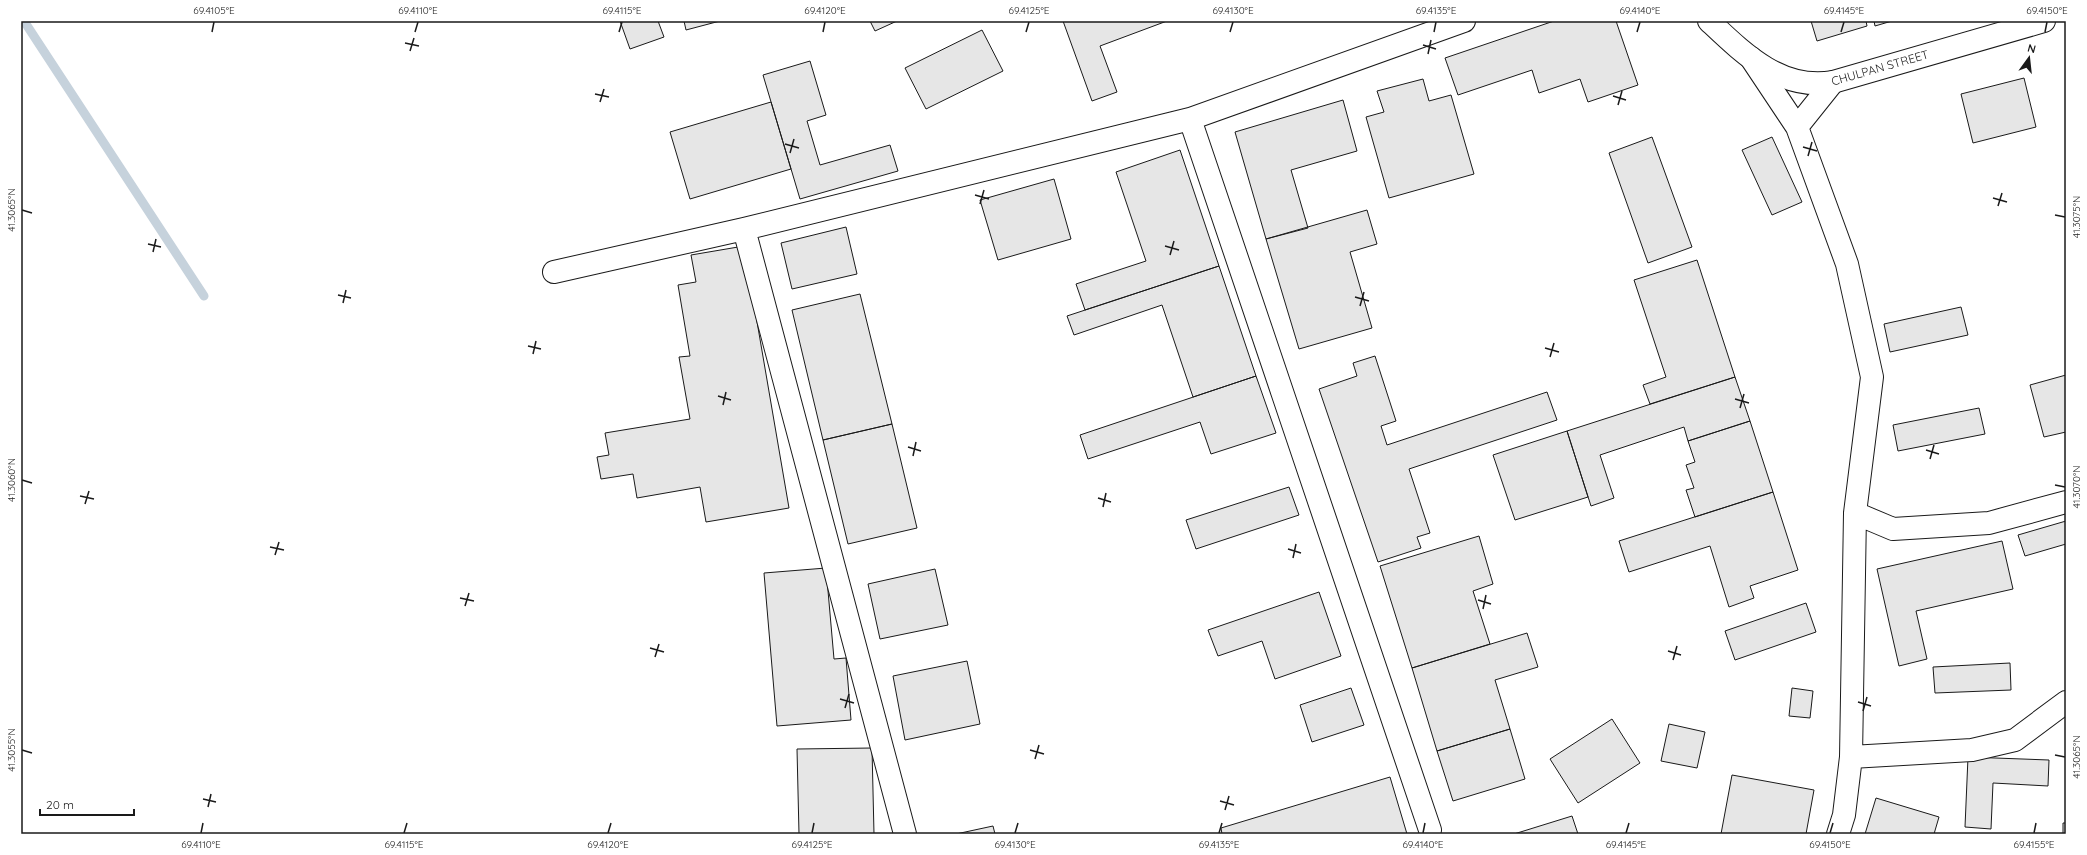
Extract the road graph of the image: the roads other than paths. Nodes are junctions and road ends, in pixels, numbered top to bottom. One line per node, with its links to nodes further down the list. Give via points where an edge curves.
1 (1464, 21): 6 (street)
2 (1709, 21): 4 (street, CHULPAN STREET)
3 (2044, 21): 5 (street, CHULPAN STREET)
4 (1751, 58): 5 (street, CHULPAN STREET, via 1792,80 1814,84); 7 (street)
5 (1833, 82): 7 (street)
6 (1190, 119): 8 (street); 14 (street)
7 (1797, 127): 11 (street, via 1847,264 1872,377)
8 (744, 228): 9 (street); 15 (street)
9 (554, 272)
10 (2066, 502): 11 (street, via 1989,522 1893,529)
11 (1855, 513): 13 (street)
12 (2066, 702): 13 (street, via 2015,740 1972,750)
13 (1851, 757): 16 (street, via 1844,815)
14 (1430, 830)
15 (905, 834)
16 (1838, 834)

